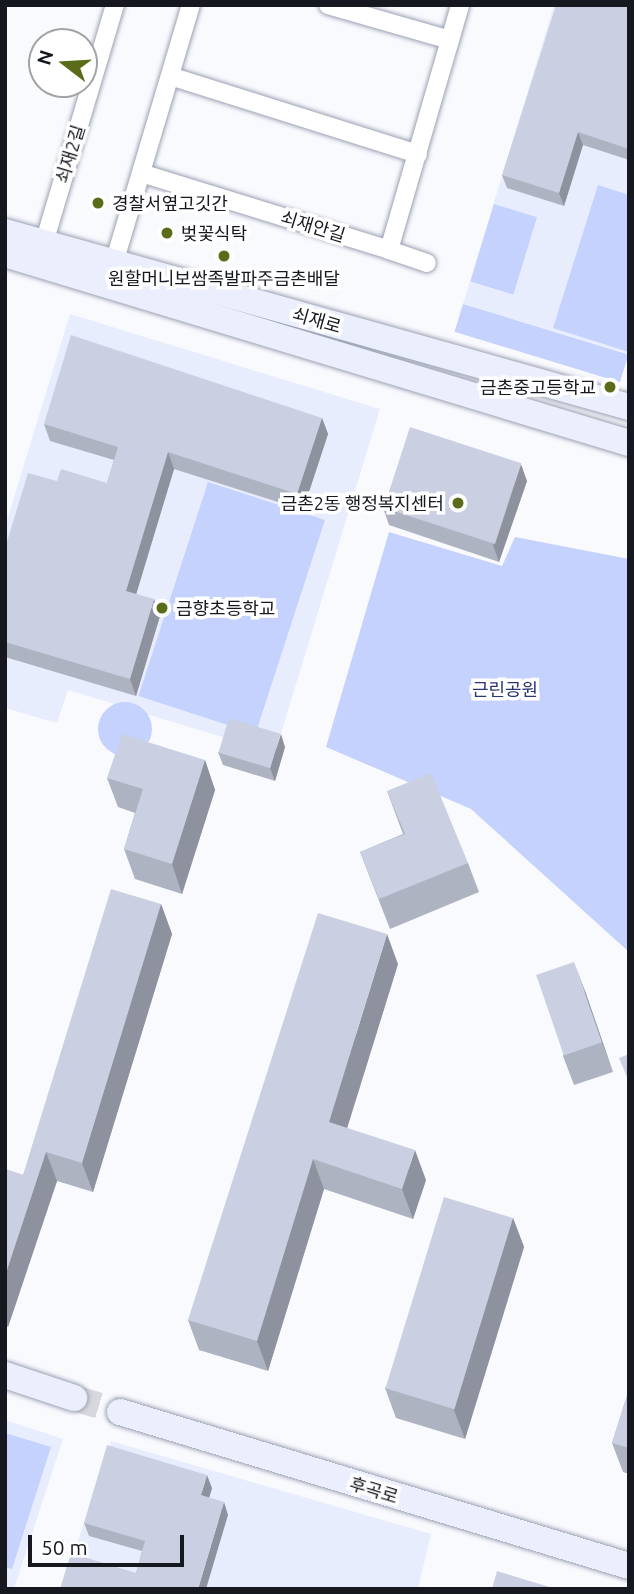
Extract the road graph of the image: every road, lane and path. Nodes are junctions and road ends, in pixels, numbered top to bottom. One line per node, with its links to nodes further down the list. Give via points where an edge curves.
1 (115, 5): 11 (street, 쇠재2길)
2 (191, 5): 6 (street)
3 (328, 5): 5 (street)
4 (460, 5): 5 (street)
5 (450, 40): 7 (street)
6 (170, 76): 7 (street); 8 (street)
7 (418, 154): 10 (street)
8 (141, 173): 10 (street, 쇠재안길); 14 (street)
9 (5, 232): 11 (street)
10 (389, 250): 13 (street, 쇠재안길)
11 (41, 253): 12 (street); 14 (street)
12 (5, 254)
13 (427, 263)
14 (111, 273): 15 (street, 쇠재로); 16 (street)
15 (629, 407)
16 (629, 443)
17 (5, 1375): 18 (street)
18 (74, 1398)
19 (120, 1412): 20 (street, 후곡로)
20 (629, 1566)

